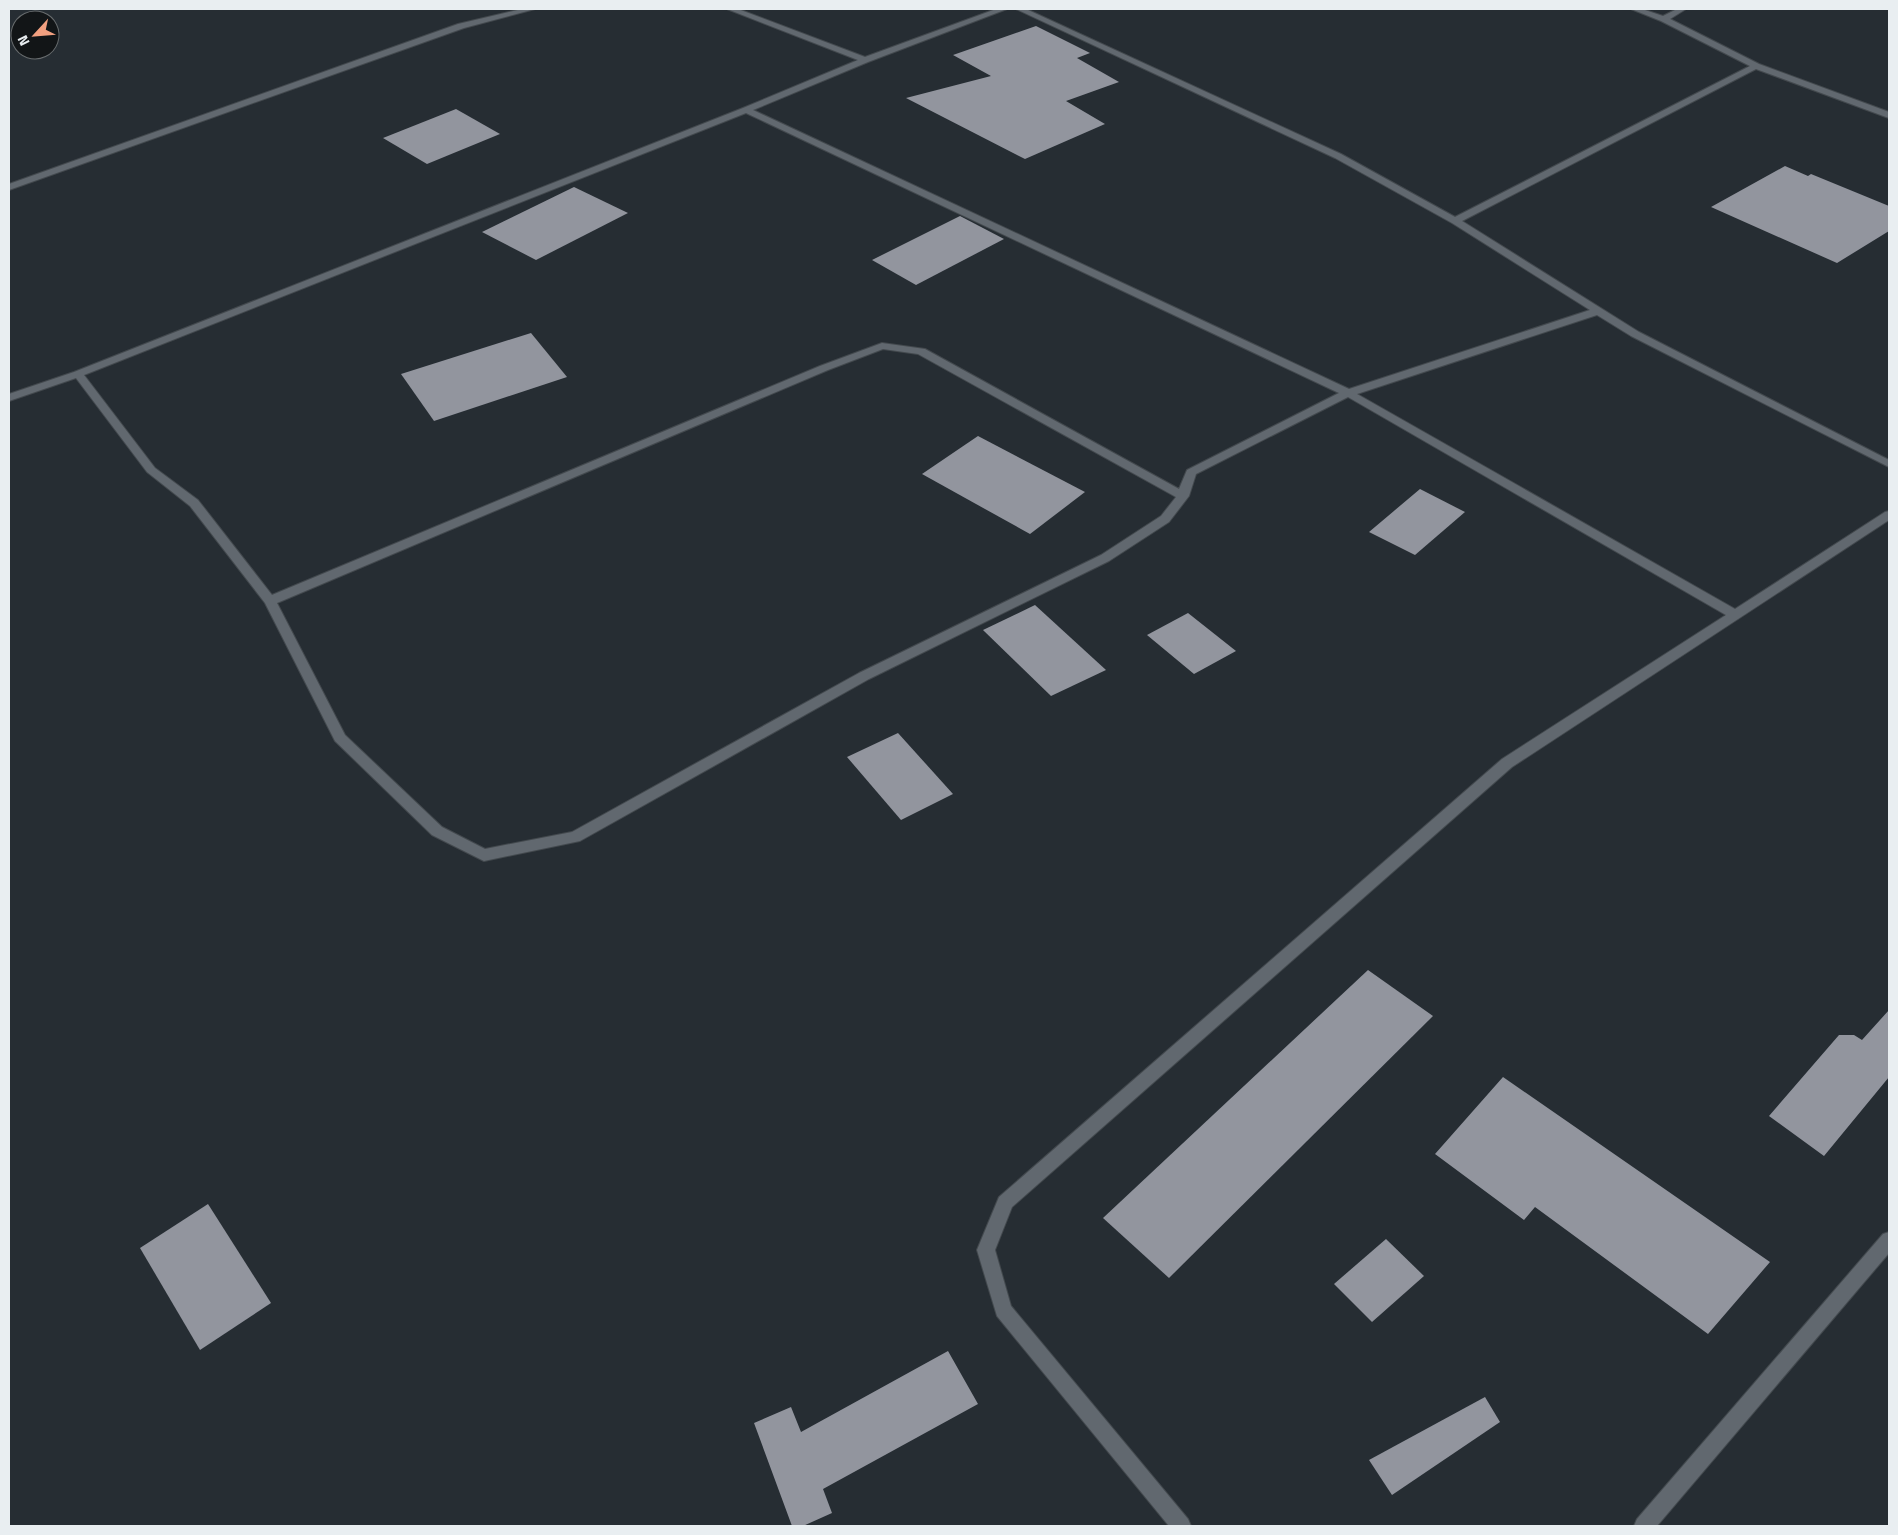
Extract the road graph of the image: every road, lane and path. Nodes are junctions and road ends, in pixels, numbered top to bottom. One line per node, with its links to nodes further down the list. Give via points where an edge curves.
1 (531, 9): 12 (street, via 461,26)
2 (731, 9): 8 (street)
3 (1003, 9): 8 (street)
4 (1020, 9): 13 (street, via 1338,156)
5 (1635, 9): 7 (street)
6 (1682, 9): 7 (street)
7 (1664, 19): 9 (street)
8 (865, 60): 10 (street)
9 (1756, 66): 11 (street); 13 (street)
10 (746, 110): 15 (street); 16 (street)
11 (1889, 115)
12 (9, 187)
13 (1455, 221): 14 (street)
14 (1598, 311): 16 (street); 18 (street, via 1635,334)
15 (78, 374): 17 (street); 21 (street, via 151,470 194,503)
16 (1348, 393): 19 (street, via 1191,472); 22 (street)
17 (9, 398)
18 (1889, 464)
19 (1183, 496): 21 (street, via 921,351 882,346); 21 (street, via 1165,519 1105,558 864,676 575,837 484,855 437,831 340,738)
20 (1889, 515): 22 (street)
21 (270, 601)
22 (1736, 615): 24 (street, via 1507,763 1005,1202 986,1250 1003,1310)
23 (1889, 1240): 25 (street)
24 (1181, 1526)
25 (1644, 1526)

